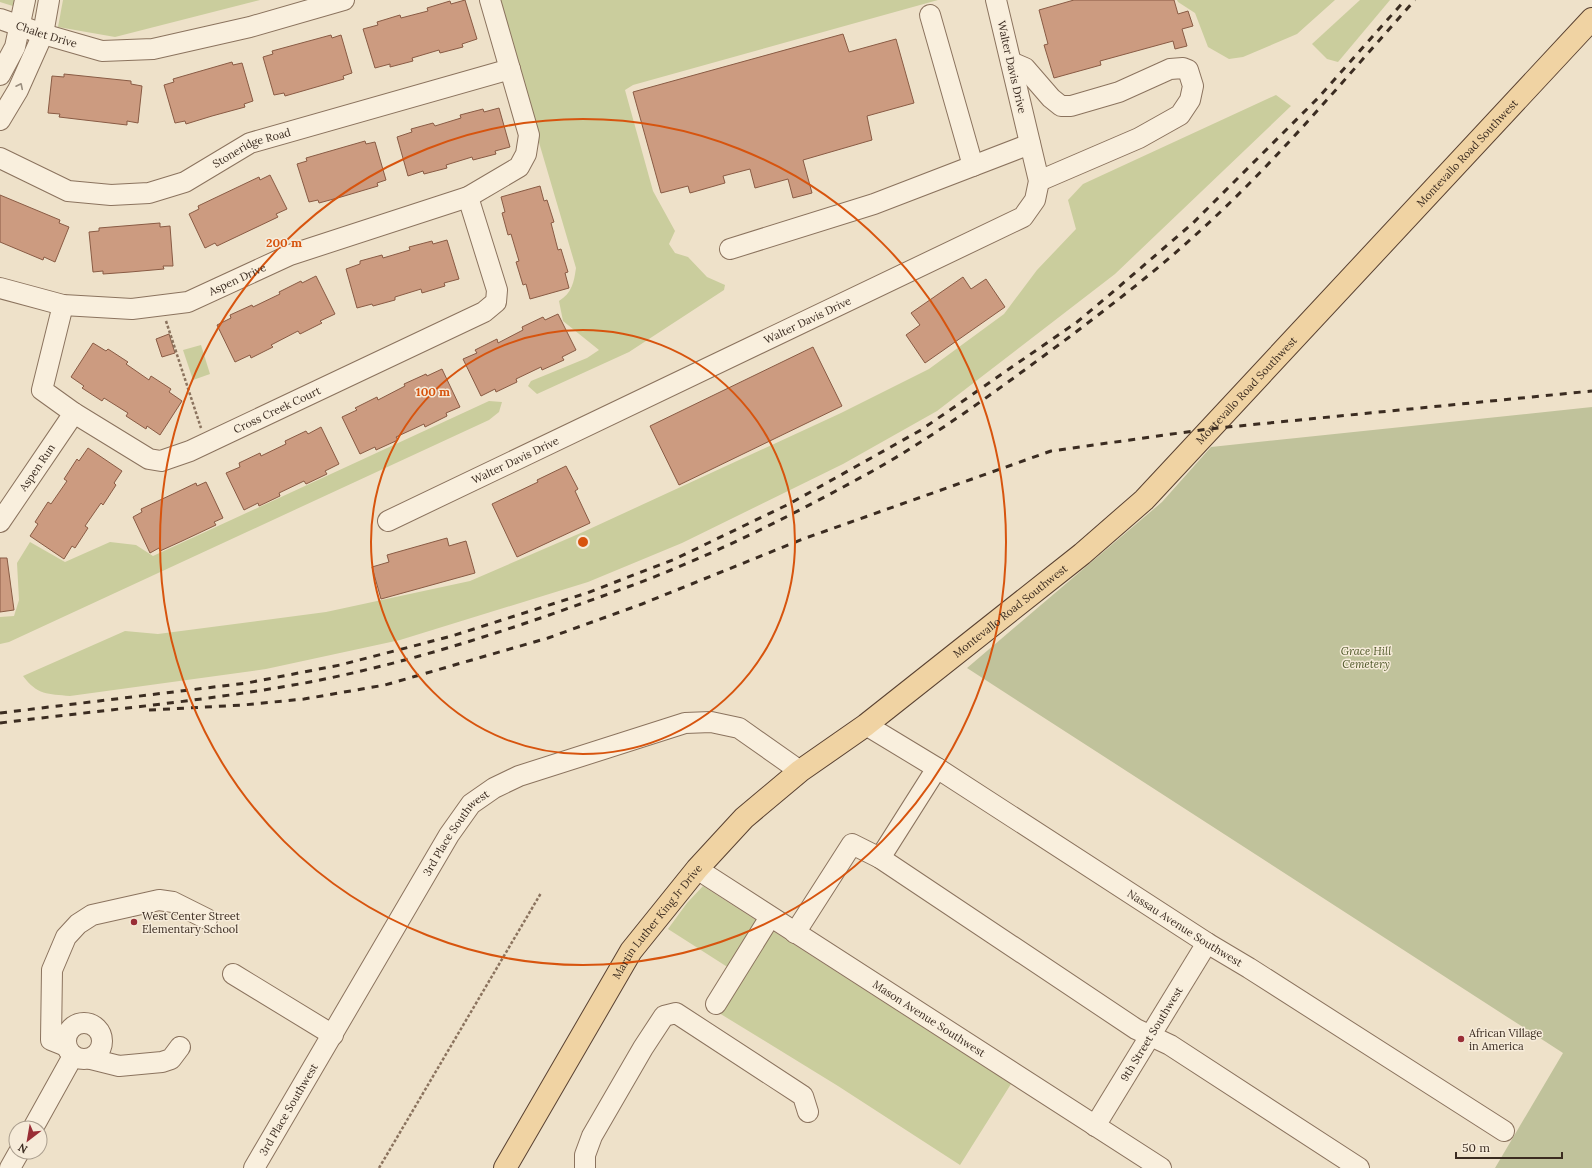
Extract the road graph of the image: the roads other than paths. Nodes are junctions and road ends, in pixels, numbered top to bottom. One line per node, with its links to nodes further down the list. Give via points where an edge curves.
1 (25, 0): 9 (street)
2 (49, 0): 10 (street)
3 (344, 0): 10 (street, Chalet Drive, via 250,27 153,49 102,51)
4 (490, 0): 12 (street, Aspen Drive)
5 (996, 0): 11 (street, Walter Davis Drive)
6 (930, 15): 17 (street)
7 (0, 19): 9 (street, Chalet Drive)
8 (1592, 19): 26 (main road, Montevallo Road Southwest, via 1144,500 1082,554)
9 (21, 27): 10 (street, Chalet Drive); 13 (street, via 15,47)
10 (43, 34): 14 (street, one-way to 10, via 18,90)
11 (1011, 62): 15 (street, Walter Davis Drive); 18 (street, via 1024,68 1061,106 1071,106 1119,92 1170,69 1188,70 1193,86 1190,100 1180,115 1139,138)
12 (510, 69): 16 (street, Stoneridge Road, via 250,143 185,182 149,193 111,195 68,191); 19 (street, Aspen Drive, via 529,135 526,154 519,167)
13 (0, 75)
14 (0, 120)
15 (1030, 144): 17 (street); 18 (street, Walter Davis Drive)
16 (0, 158)
17 (973, 166): 20 (street, via 874,204)
18 (1039, 181): 24 (street, Walter Davis Drive, via 1035,200 1023,217)
19 (468, 197): 22 (street, Aspen Drive, via 290,255 188,302 132,309); 23 (street, Cross Creek Court, via 497,290 496,302 484,312 206,444 162,461 149,459)
20 (730, 249)
21 (0, 288): 22 (street, Aspen Drive)
22 (63, 305): 23 (street, Cross Creek Court, via 42,390)
23 (74, 413): 25 (street, Aspen Run)
24 (388, 521)
25 (0, 522)
26 (866, 725): 27 (street, Nassau Avenue Southwest); 28 (main road, Martin Luther King Jr Drive)
27 (937, 768): 29 (street); 34 (street, Nassau Avenue Southwest)
28 (800, 771): 30 (main road, Martin Luther King Jr Drive, via 744,818); 37 (street, 3rd Place Southwest, via 739,728 712,722 685,723 519,776 494,788 471,804 449,835)
29 (880, 858): 33 (street, via 852,844); 38 (street)
30 (697, 869): 31 (street, Mason Avenue Southwest); 46 (main road, Martin Luther King Jr Drive, via 631,951)
31 (770, 917): 33 (street, Mason Avenue Southwest); 36 (street)
32 (207, 919): 40 (street, via 173,902 159,900 92,915 78,924 66,937 52,970 51,1040)
33 (795, 933): 43 (street, Mason Avenue Southwest)
34 (1207, 943): 38 (street, 9th Street Southwest); 44 (street, Nassau Avenue Southwest)
35 (233, 974): 37 (street)
36 (716, 1004)
37 (333, 1035): 45 (street, 3rd Place Southwest)
38 (1150, 1036): 43 (street, 9th Street Southwest); 49 (street, via 1170,1045)
39 (180, 1047): 40 (street, via 171,1059 162,1062 119,1066)
40 (77, 1054): 42 (street)
41 (808, 1112): 47 (street, via 803,1096 676,1013 664,1016 592,1136 585,1155)
42 (38, 1120)
43 (1095, 1126): 48 (street, Mason Avenue Southwest)
44 (1504, 1131)
45 (254, 1168)
46 (505, 1168)
47 (584, 1168)
48 (1161, 1168)
49 (1359, 1168)

